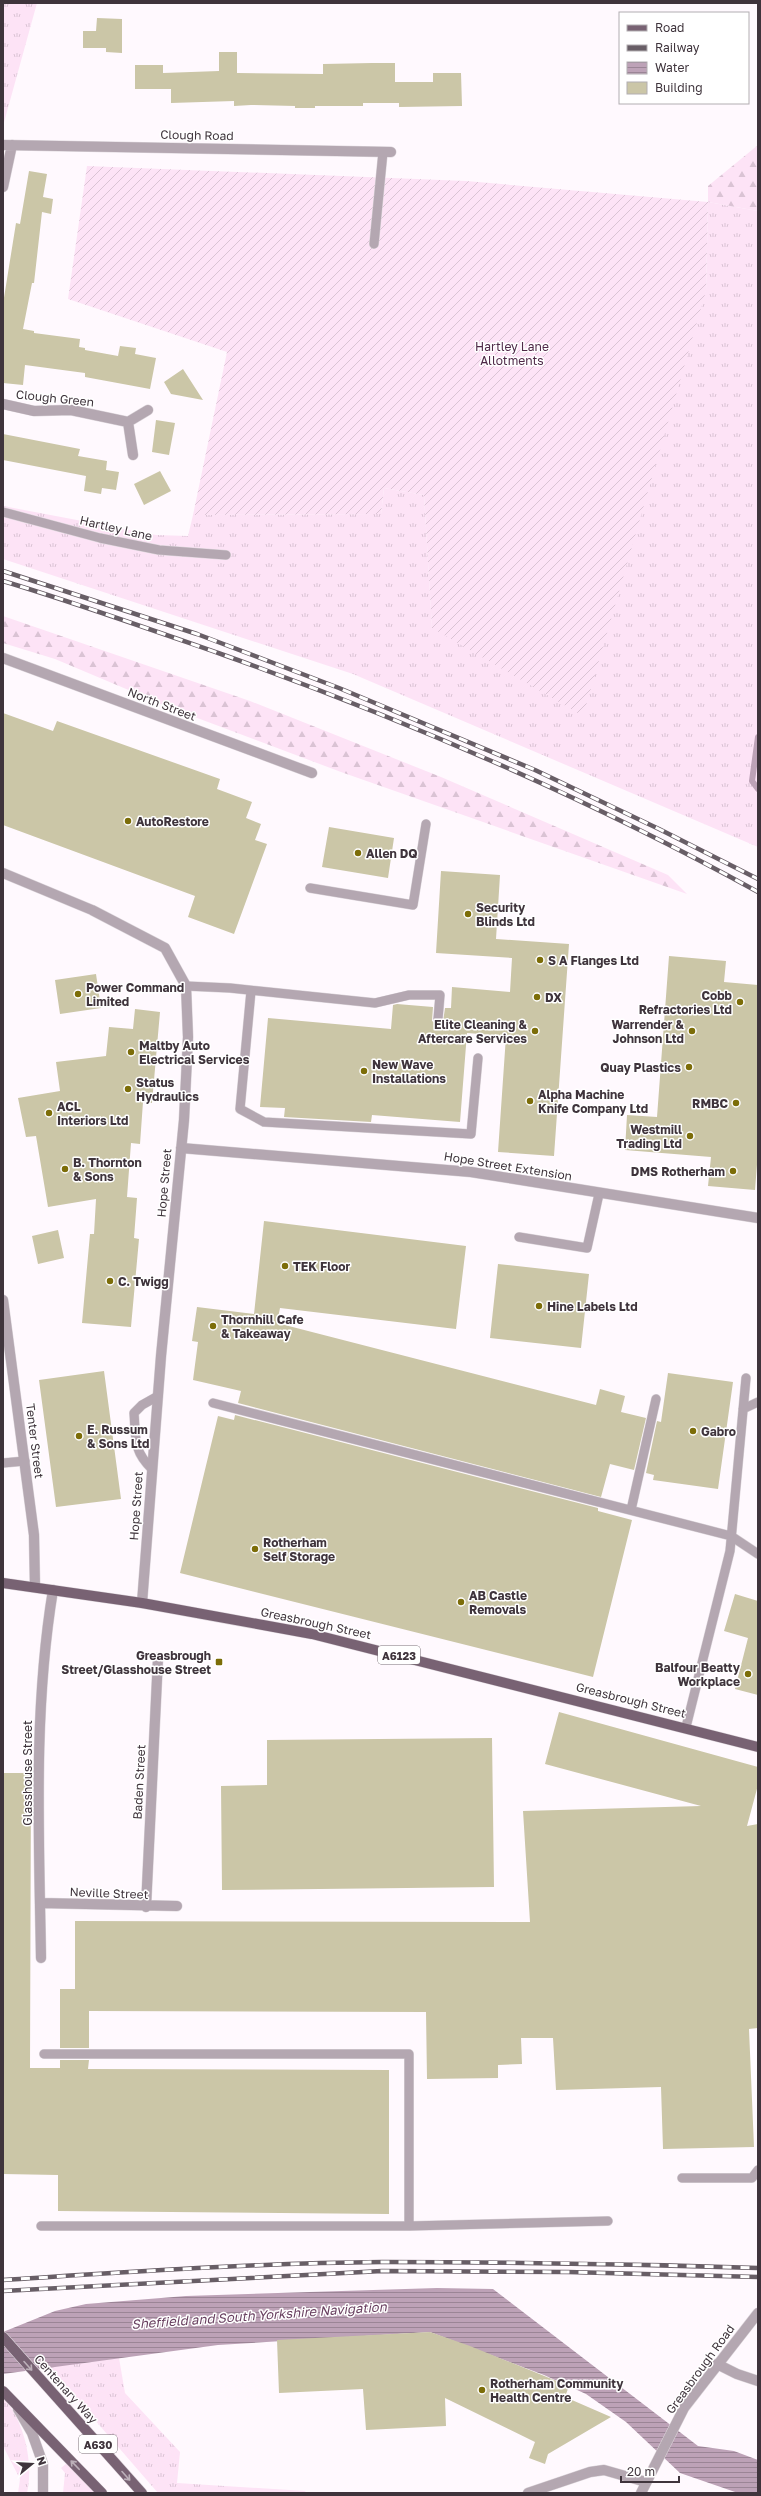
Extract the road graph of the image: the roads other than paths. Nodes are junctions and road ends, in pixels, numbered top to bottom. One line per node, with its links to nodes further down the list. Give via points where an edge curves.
1 (8, 145): 2 (street, Clough Road); 3 (street)
2 (387, 152): 4 (lane)
3 (3, 187)
4 (374, 244)
5 (3, 404): 7 (street, Clough Green, via 34,411 71,410)
6 (148, 410): 7 (street)
7 (128, 422): 8 (street)
8 (133, 455)
9 (3, 512): 10 (lane, Hartley Lane, via 100,538 159,550)
10 (226, 555)
11 (3, 658): 12 (street, North Street)
12 (312, 774)
13 (426, 824): 15 (lane, via 413,905)
14 (3, 873): 16 (street, Hope Street, via 92,910 165,948)
15 (310, 888)
16 (186, 986): 17 (lane); 20 (street, Hope Street, via 188,1037)
17 (251, 991): 18 (lane, via 375,1003 409,995 440,995); 19 (lane, via 240,1108 264,1122 472,1134)
18 (438, 1019)
19 (478, 1058)
20 (181, 1148): 21 (street, Hope Street Extension, via 471,1172); 26 (street, Hope Street)
21 (599, 1194): 22 (street, Hope Street Extension); 23 (lane, via 587,1248)
22 (758, 1218)
23 (520, 1237)
24 (3, 1300): 31 (street, Tenter Street)
25 (746, 1378): 30 (lane)
26 (158, 1396): 33 (street, Hope Street); 33 (lane, via 134,1413 136,1449 142,1460)
27 (656, 1399): 34 (lane)
28 (758, 1402): 30 (lane)
29 (213, 1403): 34 (lane)
30 (744, 1409): 35 (lane)
31 (25, 1461): 32 (lane); 38 (street, Tenter Street, via 34,1535)
32 (3, 1463)
33 (152, 1469): 40 (street, Hope Street)
34 (631, 1510): 35 (lane)
35 (731, 1536): 36 (lane); 42 (lane, via 730,1551)
36 (758, 1554)
37 (3, 1583): 38 (main road, Greasbrough Street / A6123)
38 (35, 1587): 39 (main road, Greasbrough Street / A6123)
39 (52, 1590): 40 (main road, Greasbrough Street / A6123); 44 (street, Glasshouse Street, via 41,1674)
40 (142, 1603): 42 (main road, Greasbrough Street / A6123, via 312,1634)
41 (158, 1658): 46 (street, Baden Street)
42 (686, 1727): 43 (main road, Greasbrough Street / A6123)
43 (758, 1747)
44 (40, 1903): 46 (street, Neville Street); 47 (street, Glasshouse Street)
45 (177, 1906): 46 (street, Neville Street)
46 (146, 1907)
47 (41, 1958)
48 (44, 2054): 53 (lane, via 409,2054)
49 (758, 2170): 50 (lane, via 752,2178)
50 (682, 2178)
51 (608, 2221): 53 (lane)
52 (41, 2226): 53 (lane)
53 (409, 2226)
54 (758, 2313): 56 (street, Greasbrough Road)
55 (3, 2337): 62 (main road, Centenary Way / A630, one-way to 62)
56 (717, 2364): 57 (street, via 737,2374); 59 (street, Greasbrough Road, via 684,2408)
57 (758, 2380)
58 (7, 2394): 60 (street, via 32,2433 43,2464); 61 (main road, A630, one-way to 58)
59 (646, 2482): 63 (street, via 604,2470 590,2472); 64 (street, Greasbrough Road)
60 (42, 2493)
61 (102, 2493)
62 (142, 2493)
63 (528, 2493)
64 (641, 2493)

